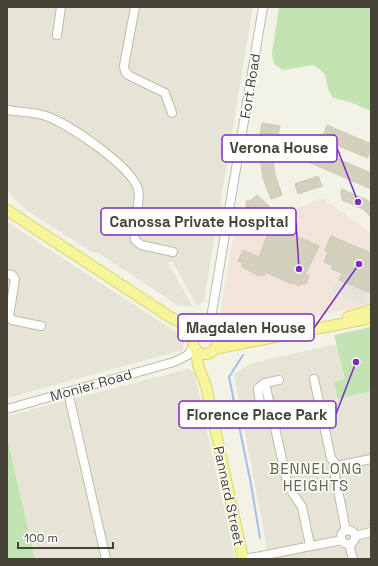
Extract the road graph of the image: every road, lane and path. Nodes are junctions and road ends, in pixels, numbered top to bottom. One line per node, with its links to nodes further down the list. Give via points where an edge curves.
1 (61, 7): 4 (street)
2 (135, 7): 6 (street, via 125,71 128,75 165,92)
3 (263, 7): 14 (street, Fort Road, via 209,320)
4 (57, 35)
5 (7, 110): 8 (street, via 46,116 118,163 133,179 138,189 133,230 135,240 141,245)
6 (172, 113)
7 (8, 208): 14 (main road)
8 (172, 252)
9 (7, 274): 12 (street, via 15,279 9,316 12,320)
10 (371, 310): 13 (main road)
11 (371, 318): 13 (main road)
12 (41, 326)
13 (318, 328): 15 (main road, via 240,345)
14 (199, 339): 15 (main road, via 204,353); 15 (main road, via 214,333); 16 (street, Monier Road, via 188,356); 17 (main road, Pannard Street)
15 (214, 347): 20 (main road, Pannard Street, via 206,363)
16 (174, 362): 17 (street, Monier Road, via 189,361); 21 (street, Monier Road)
17 (198, 365): 20 (main road, Pannard Street)
18 (314, 379): 24 (street, via 331,458)
19 (279, 380): 29 (street, via 265,383 288,486 302,507)
20 (206, 386): 31 (main road, Pannard Street)
21 (68, 392): 22 (street, Monier Road); 30 (street)
22 (7, 409)
23 (371, 459): 24 (street)
24 (337, 466): 25 (street, via 335,475)
25 (346, 531): 27 (street, via 351,531); 28 (street, via 343,533)
26 (371, 532): 27 (street)
27 (355, 536): 28 (street, via 354,541)
28 (346, 542): 29 (street); 32 (street)
29 (310, 545): 31 (street)
30 (106, 559)
31 (244, 559)
32 (352, 559)

